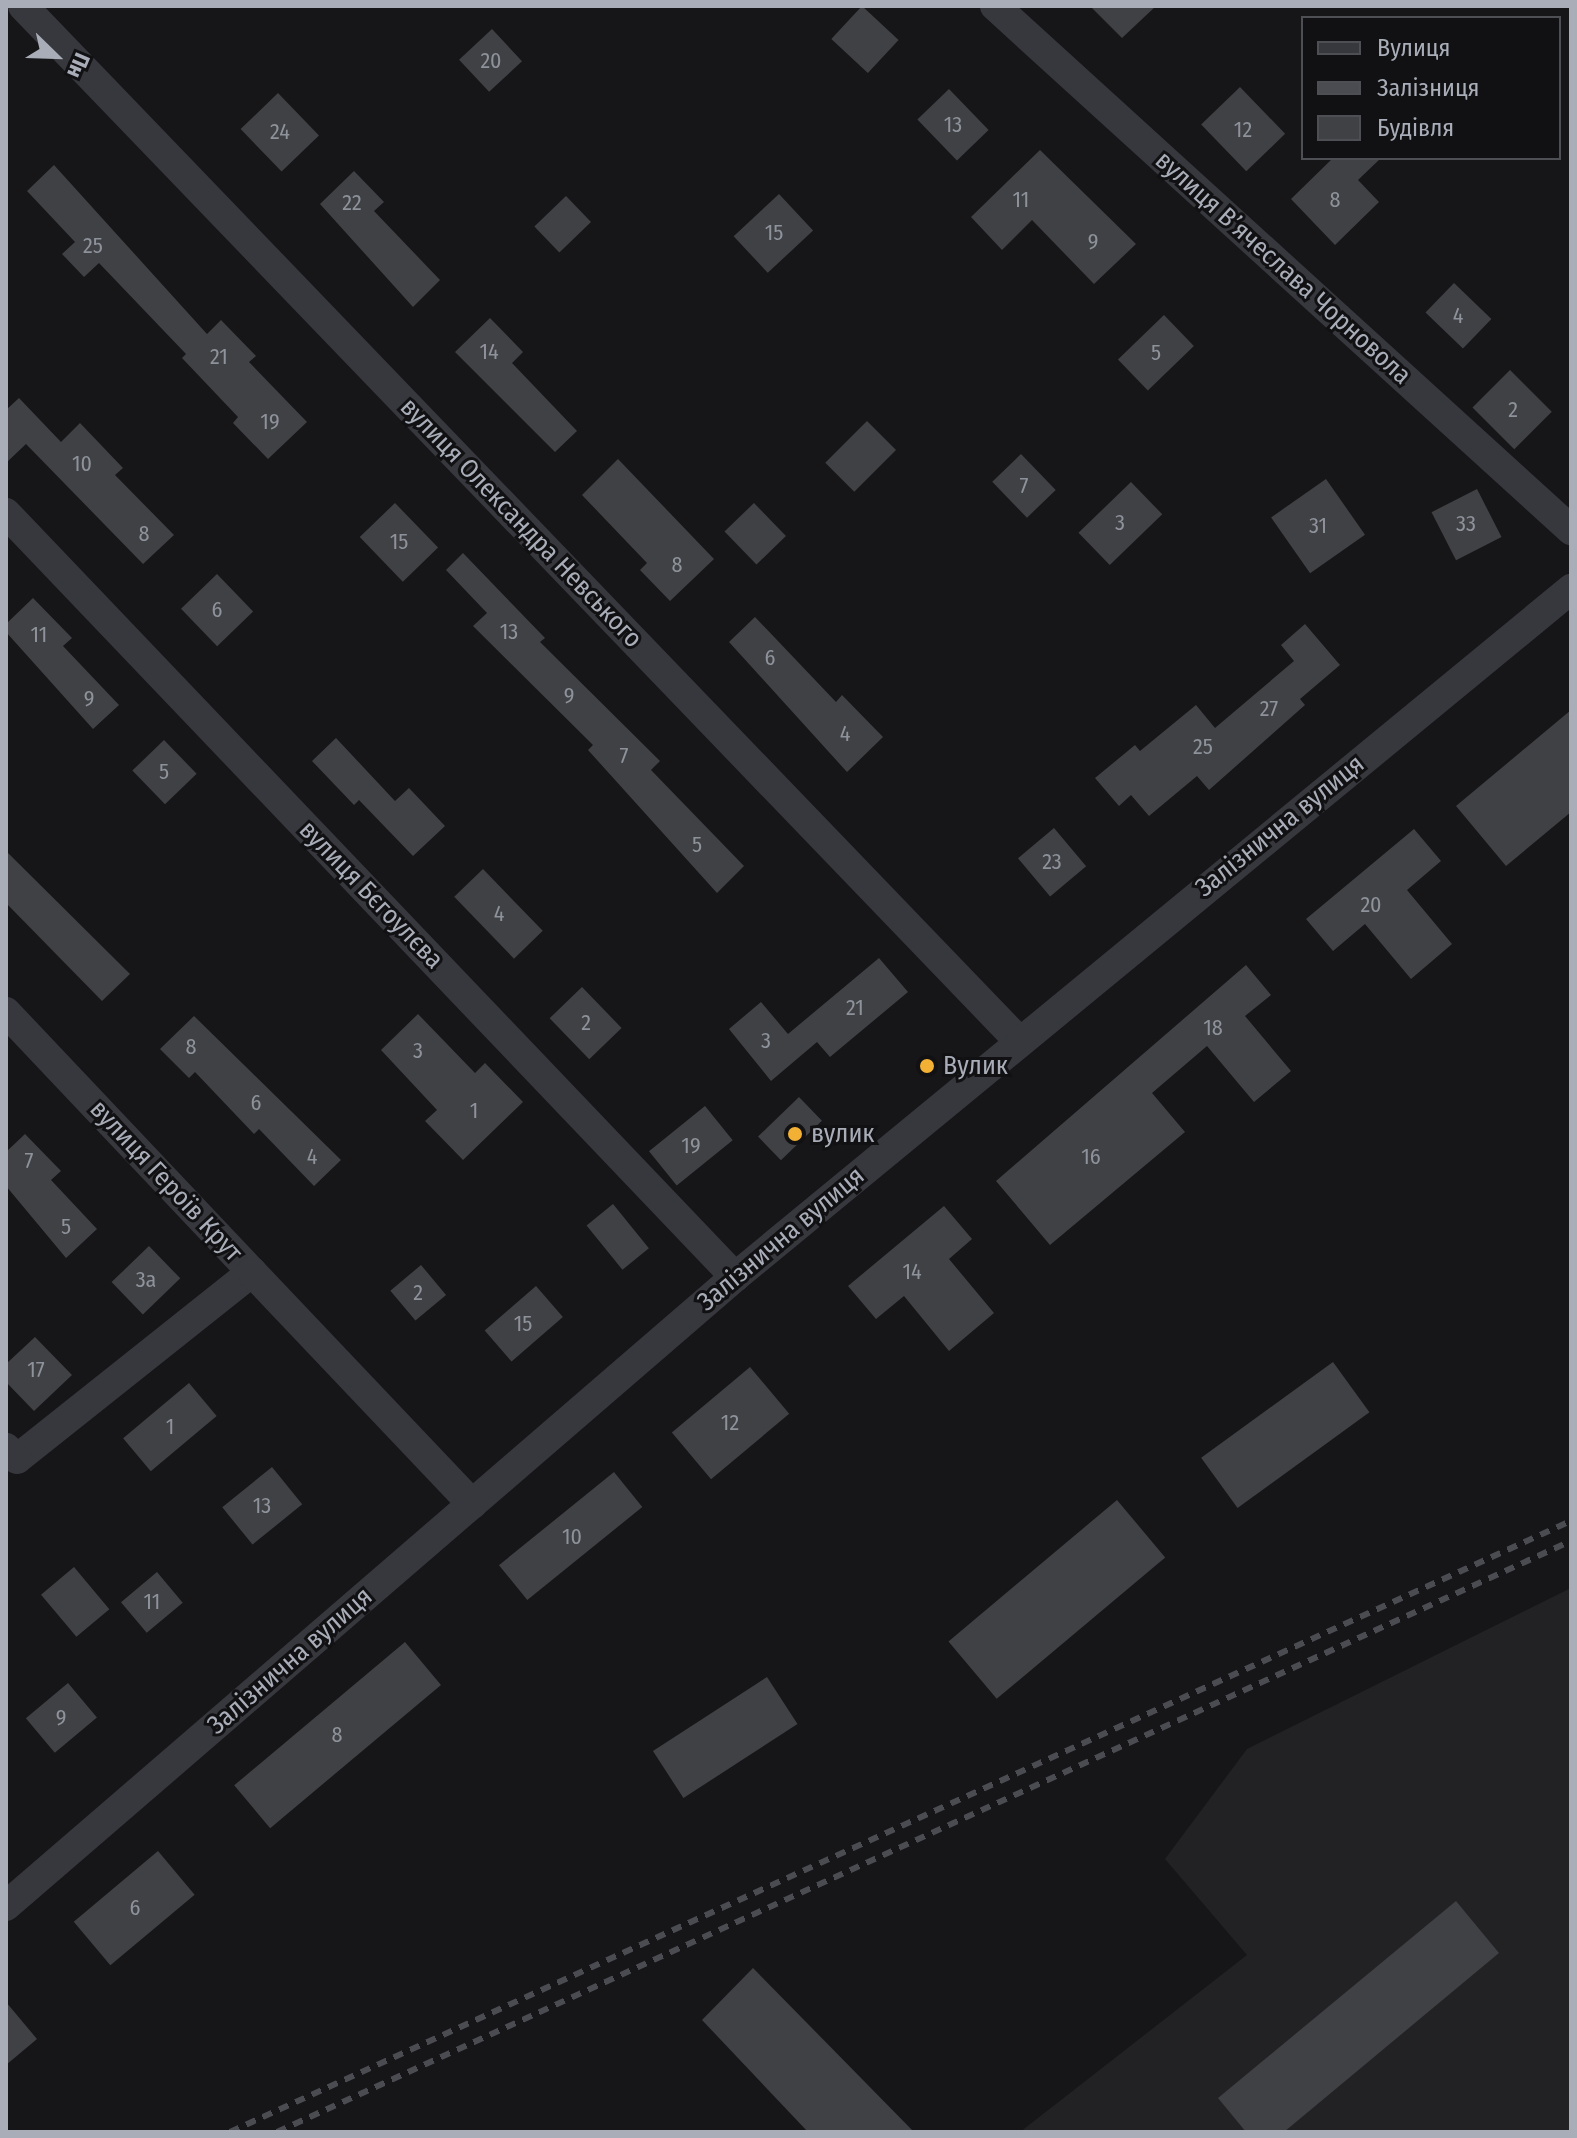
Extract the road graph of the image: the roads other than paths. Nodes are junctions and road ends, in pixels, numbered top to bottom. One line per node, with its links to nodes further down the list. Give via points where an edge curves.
1 (23, 6): 7 (street, вулиця Олександра Невського)
2 (995, 6): 4 (street, вулиця Вʼячеслава Чорновола)
3 (6, 513): 9 (street, вулиця Бєгоулєва)
4 (1571, 530)
5 (1571, 589): 7 (street, Залізнична вулиця)
6 (6, 1012): 8 (street, вулиця Героїв Крут)
7 (1018, 1040): 9 (street, Залізнична вулиця)
8 (252, 1272): 10 (street, вулиця Героїв Крут); 11 (street)
9 (735, 1277): 11 (street, Залізнична вулиця)
10 (11, 1453)
11 (472, 1504): 12 (street, Залізнична вулиця)
12 (6, 1906)

